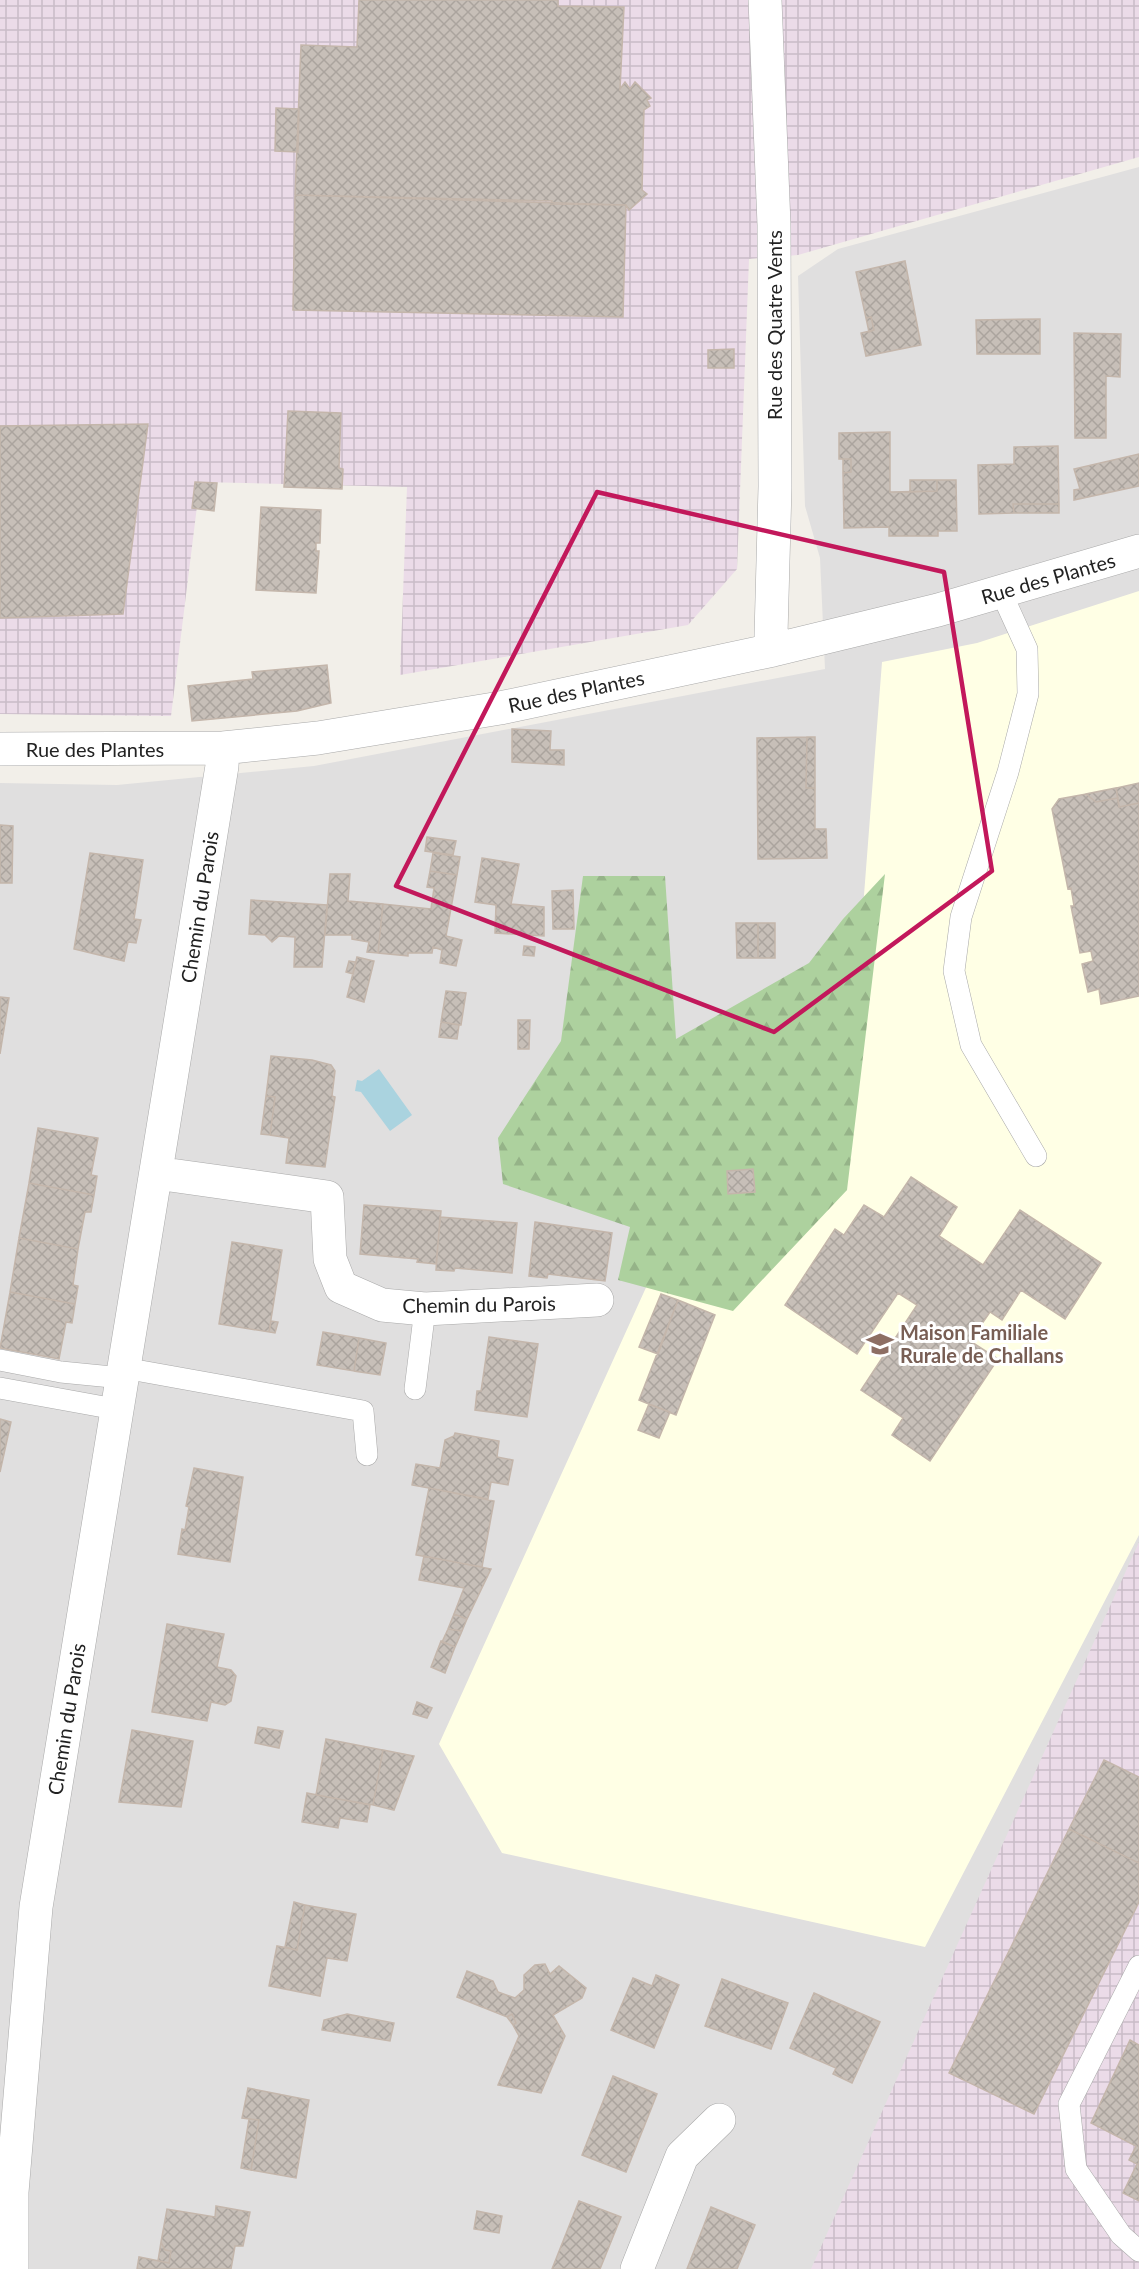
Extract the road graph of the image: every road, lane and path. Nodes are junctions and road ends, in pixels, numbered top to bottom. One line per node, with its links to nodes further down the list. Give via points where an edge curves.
1 (765, 0): 4 (street, Rue des Quatre Vents, via 774,236)
2 (1139, 551): 3 (street, Rue des Plantes)
3 (1001, 592): 4 (street, Rue des Plantes); 7 (lane, via 1027,649 1028,694 1008,772 961,917 954,971 971,1045)
4 (773, 650): 6 (street, Rue des Plantes, via 500,708 318,738)
5 (0, 748): 6 (street, Rue des Plantes)
6 (223, 748): 8 (street, Chemin du Parois)
7 (1036, 1156)
8 (156, 1173): 10 (street, Chemin du Parois, via 327,1197 330,1259 341,1287 382,1305); 12 (street, Chemin du Parois)
9 (597, 1300): 10 (street, Chemin du Parois)
10 (425, 1309): 14 (lane)
11 (0, 1360): 12 (lane)
12 (120, 1385): 13 (lane); 15 (lane, via 363,1411); 19 (street, Chemin du Parois, via 36,1907 12,2192)
13 (0, 1388)
14 (416, 1389)
15 (367, 1455)
16 (1139, 1966): 18 (lane, via 1069,2104 1076,2169 1121,2235)
17 (719, 2120): 20 (street, via 682,2157)
18 (1139, 2251)
19 (12, 2269)
20 (637, 2269)

